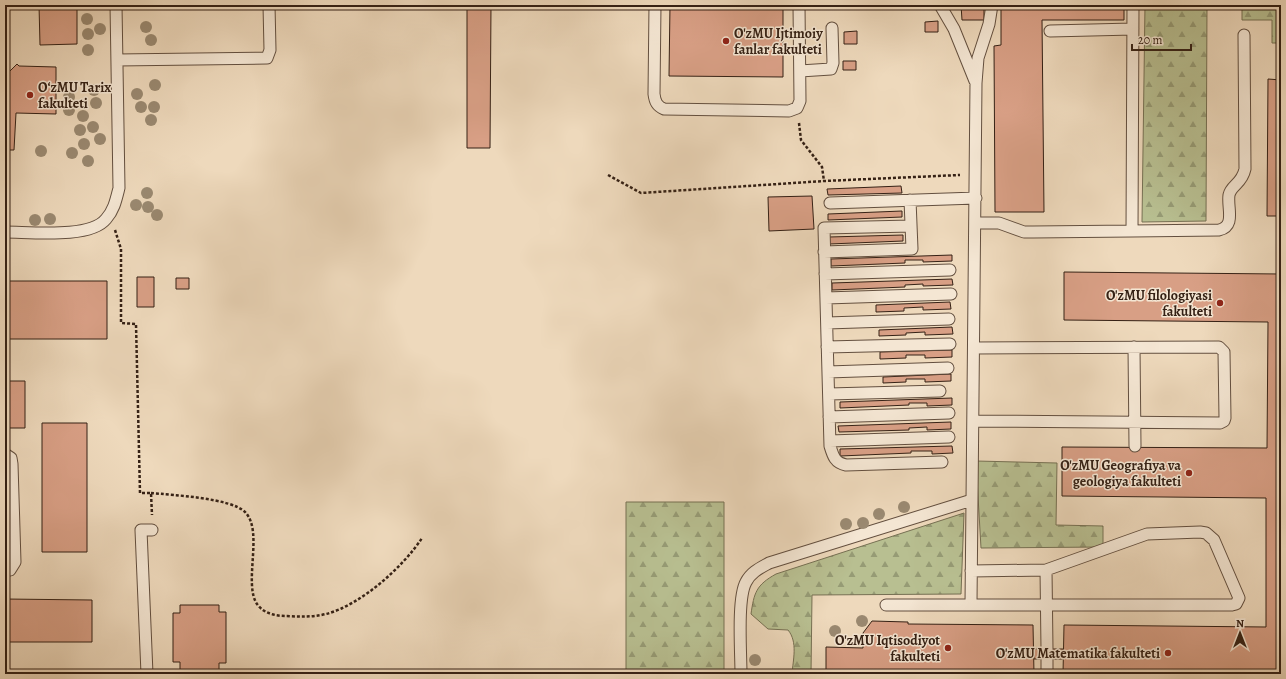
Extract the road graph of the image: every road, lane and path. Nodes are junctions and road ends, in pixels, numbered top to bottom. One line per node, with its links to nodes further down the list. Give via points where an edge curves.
1 (116, 5): 12 (lane)
2 (269, 5): 12 (lane, via 270,55 263,59)
3 (655, 5): 15 (lane, via 654,94 655,101 664,110 789,112)
4 (799, 5): 13 (lane)
5 (940, 5): 14 (lane, via 954,29)
6 (992, 5): 14 (lane, via 978,58)
7 (1133, 5): 9 (lane)
8 (832, 28): 13 (lane, via 831,69)
9 (1133, 29): 10 (lane); 25 (lane)
10 (1050, 31)
11 (1244, 35): 25 (lane, via 1245,170 1243,178 1229,194 1229,224 1226,229 1219,230)
12 (117, 60): 22 (lane, via 119,188 114,208)
13 (800, 71): 15 (lane, via 800,101)
14 (976, 83): 17 (lane)
15 (797, 108): 18 (path, via 801,140 822,167)
16 (608, 175): 18 (path, via 641,193)
17 (976, 175): 18 (path); 19 (lane)
18 (824, 181)
19 (976, 198): 20 (lane); 23 (lane)
20 (910, 200): 21 (lane); 24 (lane)
21 (830, 203)
22 (106, 220): 26 (lane, via 96,228 81,232); 51 (path, via 115,230 121,249 121,323 136,324 140,493)
23 (976, 223): 25 (lane, via 999,223 1024,232); 36 (lane)
24 (911, 226): 27 (lane, via 824,228); 27 (lane, via 912,249)
25 (1132, 231)
26 (5, 232)
27 (824, 252): 29 (lane)
28 (950, 270): 29 (lane)
29 (825, 274): 31 (lane)
30 (951, 294): 31 (lane)
31 (826, 298): 33 (lane)
32 (949, 319): 33 (lane)
33 (827, 323): 35 (lane)
34 (950, 344): 35 (lane)
35 (827, 347): 39 (lane)
36 (974, 348): 37 (lane); 44 (lane)
37 (1134, 348): 45 (lane); 45 (lane, via 1216,347 1224,352 1222,423)
38 (948, 368): 39 (lane)
39 (828, 372): 41 (lane)
40 (940, 391): 41 (lane)
41 (829, 394): 43 (lane)
42 (949, 413): 43 (lane)
43 (829, 417): 47 (lane)
44 (973, 421): 45 (lane); 52 (lane)
45 (1135, 423): 48 (lane)
46 (949, 437): 47 (lane)
47 (830, 441): 50 (lane, via 835,460 839,464)
48 (1135, 446)
49 (5, 454): 56 (lane, via 11,458 12,464 15,562 10,570)
50 (942, 462)
51 (151, 493): 53 (path); 54 (path, via 219,501 236,506 246,513 253,530 253,593 265,612 278,616 304,618 328,614 357,600 399,566)
52 (972, 500): 57 (lane); 62 (lane, via 769,563 753,572 745,582 742,595)
53 (152, 530): 61 (lane, via 141,530)
54 (422, 538)
55 (1046, 570): 57 (lane); 59 (lane); 59 (lane, via 1147,534 1206,533 1214,540 1239,598 1236,604 1232,605)
56 (5, 571)
57 (971, 571): 58 (lane)
58 (971, 604): 59 (lane); 60 (lane)
59 (1046, 604): 63 (lane)
60 (886, 605)
61 (147, 674)
62 (741, 674)
63 (1047, 674)

